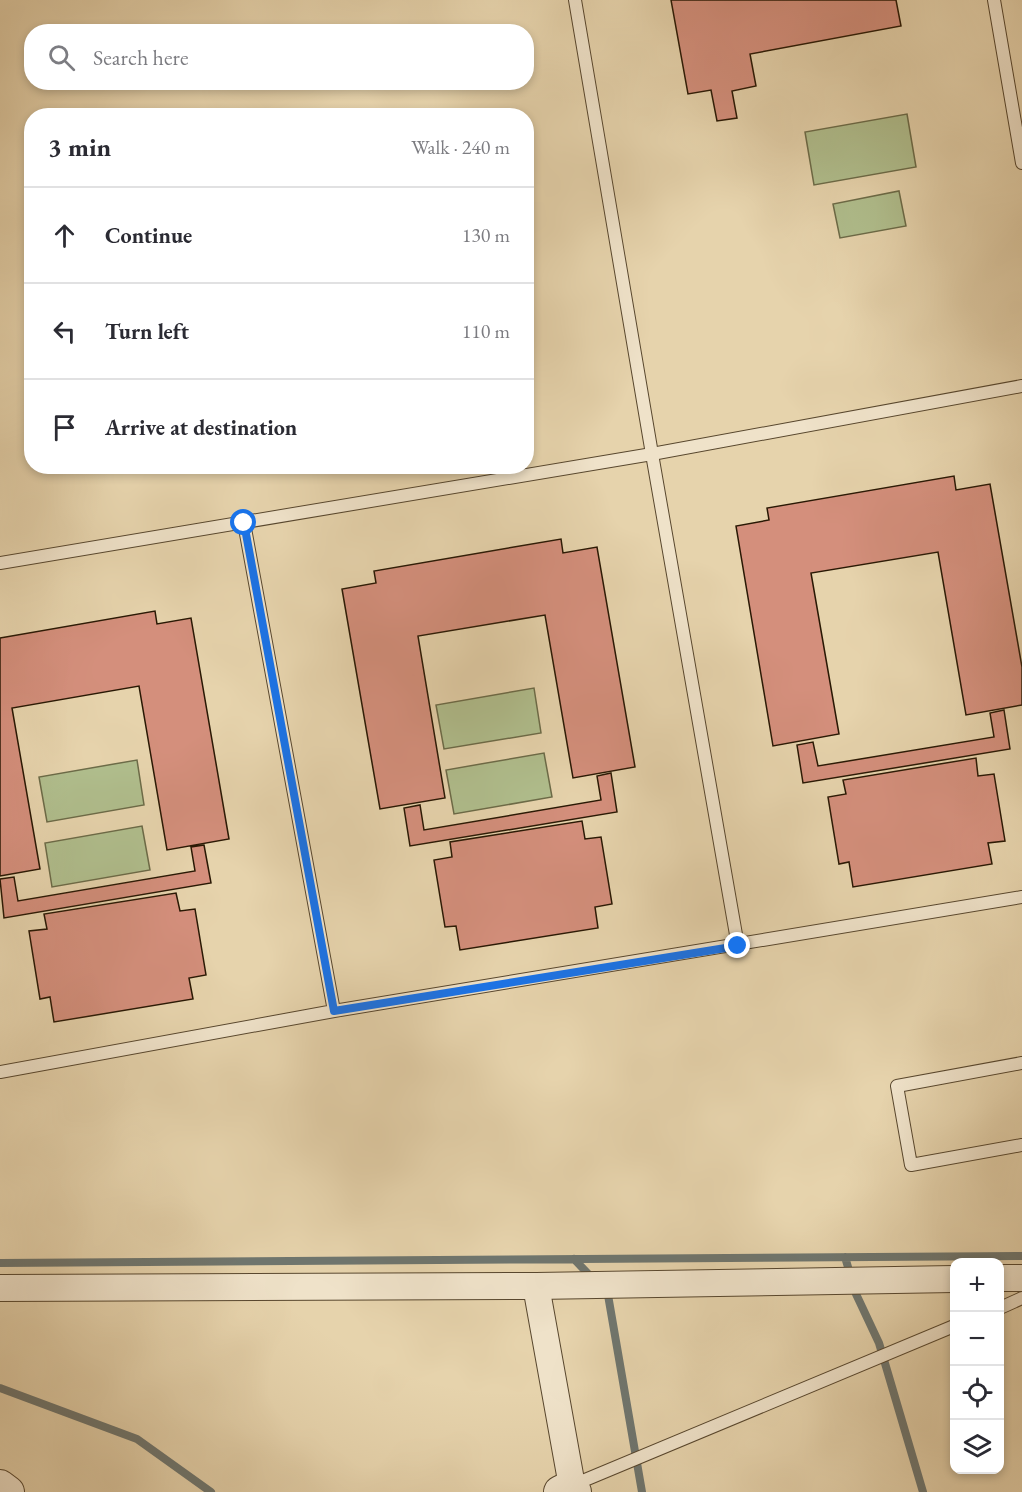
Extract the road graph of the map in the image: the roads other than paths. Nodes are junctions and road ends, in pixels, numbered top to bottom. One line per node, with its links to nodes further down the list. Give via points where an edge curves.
1 (575, 0): 5 (lane)
2 (994, 0): 3 (lane)
3 (1022, 163)
4 (1022, 386): 5 (lane)
5 (652, 454): 6 (lane); 11 (lane)
6 (534, 474)
7 (534, 474): 8 (lane)
8 (244, 523): 9 (lane); 12 (lane)
9 (0, 563)
10 (1022, 897): 11 (lane)
11 (738, 946): 12 (lane)
12 (334, 1011): 14 (lane)
13 (1022, 1063): 15 (lane, via 897,1086 911,1165)
14 (0, 1072)
15 (1022, 1145)
16 (1004, 1278): 17 (street)
17 (1022, 1278)
18 (950, 1279): 19 (street)
19 (536, 1286): 20 (street); 25 (street)
20 (0, 1288)
21 (1022, 1298): 22 (lane)
22 (1004, 1306)
23 (950, 1328): 25 (lane)
24 (0, 1486): 26 (street)
25 (569, 1490)
26 (8, 1492)

